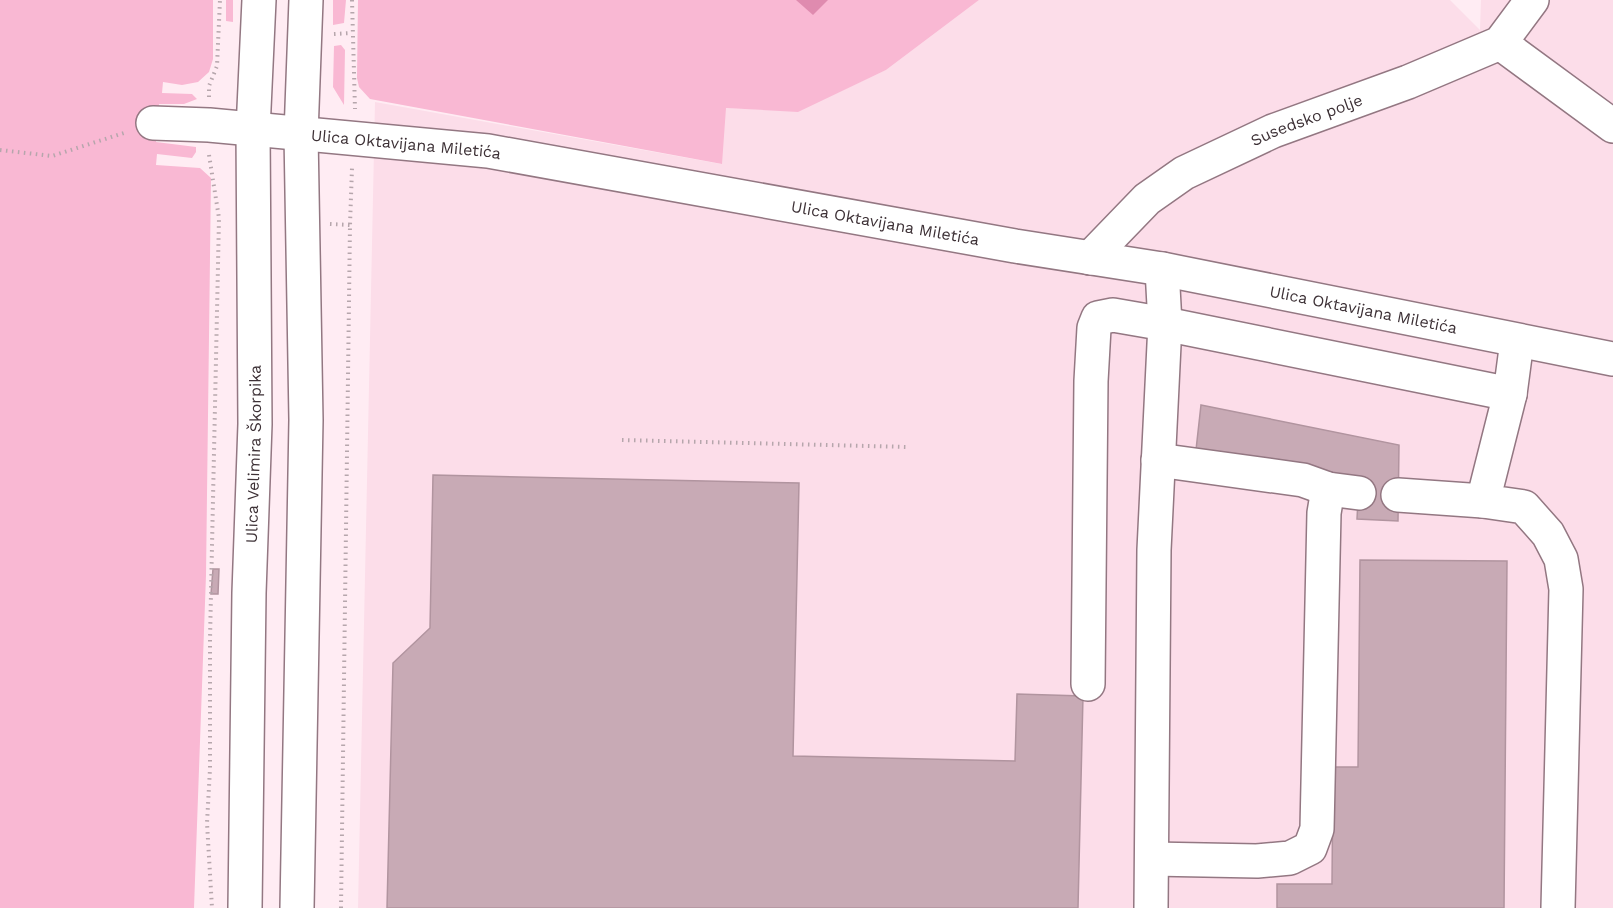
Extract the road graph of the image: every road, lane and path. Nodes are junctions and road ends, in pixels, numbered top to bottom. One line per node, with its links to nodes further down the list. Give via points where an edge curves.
1 (220, 0): 6 (path)
2 (259, 0): 15 (main road, Ulica Velimira Škorpika)
3 (306, 0): 16 (main road)
4 (352, 0): 8 (path)
5 (1532, 0): 10 (main road)
6 (219, 29): 7 (path); 11 (path, via 217,66)
7 (228, 30)
8 (352, 33): 9 (path); 12 (path)
9 (330, 34)
10 (1500, 44): 14 (main road); 22 (main road, Susedsko polje, via 1273,131 1184,173 1147,200)
11 (209, 86)
12 (355, 115)
13 (153, 123): 15 (main road, Ulica Oktavijana Miletića); 17 (path, via 52,156)
14 (1613, 126)
15 (253, 130): 16 (main road, Ulica Oktavijana Miletića); 36 (main road, Ulica Velimira Škorpika, via 255,424)
16 (301, 134): 22 (main road, Ulica Oktavijana Miletića, via 488,151); 37 (main road, via 306,420)
17 (0, 150)
18 (209, 153): 35 (path, via 219,218 207,823)
19 (352, 176): 21 (path)
20 (332, 224): 21 (path)
21 (350, 225): 38 (path)
22 (1090, 258): 23 (main road, Ulica Oktavijana Miletića)
23 (1162, 269): 24 (main road); 25 (main road, Ulica Oktavijana Miletića)
24 (1165, 324): 27 (main road); 30 (main road); 33 (main road, via 1113,315 1098,318 1094,328)
25 (1517, 342): 26 (main road, Ulica Oktavijana Miletića); 27 (main road)
26 (1613, 359)
27 (1510, 394): 32 (main road)
28 (622, 440): 29 (path)
29 (909, 447)
30 (1158, 460): 34 (main road); 34 (main road, via 1303,480 1343,491 1324,513 1317,829 1310,848 1290,858 1257,861)
31 (1398, 495): 32 (main road)
32 (1483, 501): 40 (main road, via 1524,507 1548,534 1561,559 1566,589)
33 (1088, 684)
34 (1152, 859): 39 (main road)
35 (212, 908)
36 (244, 908)
37 (297, 908)
38 (341, 908)
39 (1151, 908)
40 (1558, 908)

